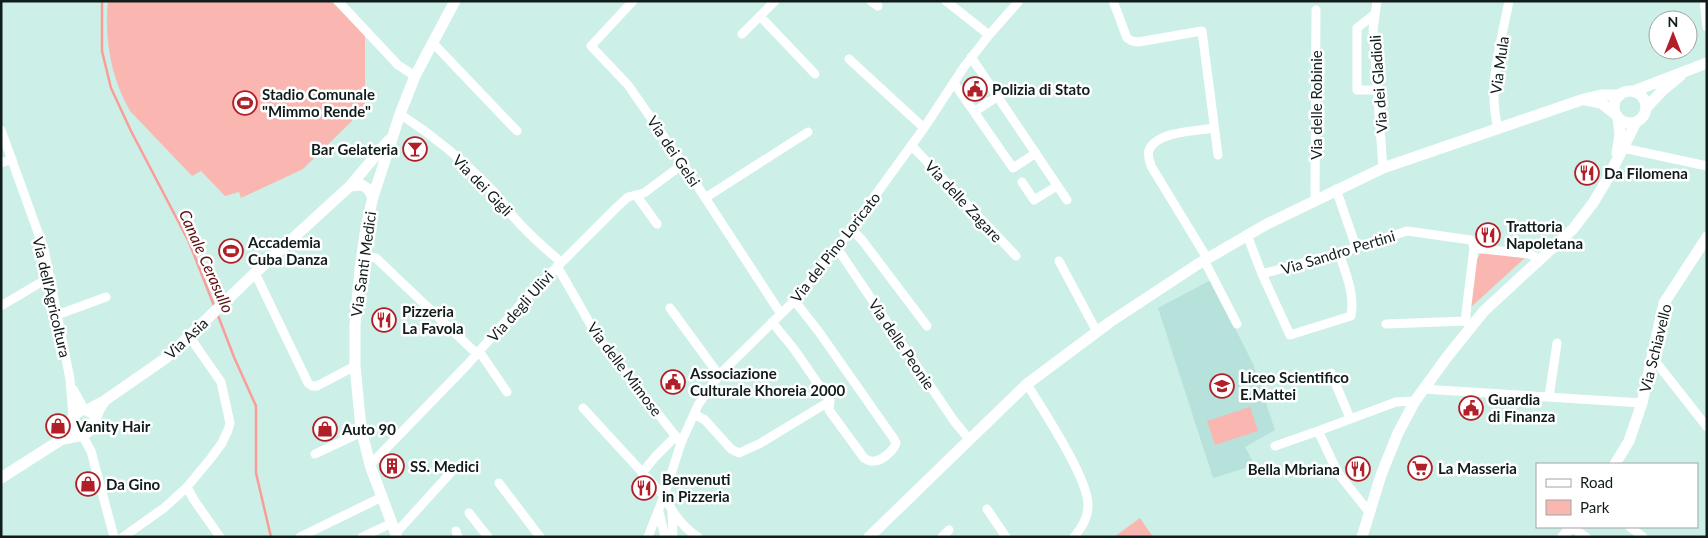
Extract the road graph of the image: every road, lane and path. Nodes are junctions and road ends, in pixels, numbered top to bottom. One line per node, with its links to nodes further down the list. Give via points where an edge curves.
1 (338, 1): 23 (street, via 398,65)
2 (455, 1): 17 (street, Via Santi Medici)
3 (633, 1): 49 (street, Via dei Gelsi, via 591,46 628,85)
4 (775, 1): 13 (street)
5 (946, 1): 16 (street)
6 (1019, 1): 16 (street, Via del Pino Loricato)
7 (1113, 1): 36 (street, via 1127,38 1132,41 1202,32)
8 (1377, 1): 12 (street, Via dei Gladioli)
9 (1509, 1): 37 (street, Via Mula, via 1493,85)
10 (1704, 1): 14 (street)
11 (1316, 10): 62 (street, Via delle Robinie)
12 (1375, 14): 25 (street, Via dei Gladioli, via 1373,30); 25 (street, via 1357,28 1357,90)
13 (760, 16): 15 (street); 22 (street)
14 (1707, 27)
15 (742, 34)
16 (989, 35): 18 (street, Via del Pino Loricato)
17 (433, 43): 23 (street, Via Santi Medici); 39 (street)
18 (971, 57): 24 (street, Via del Pino Loricato); 28 (street)
19 (849, 58): 35 (street)
20 (1707, 63): 21 (street)
21 (1684, 73): 26 (street); 30 (street)
22 (815, 74)
23 (415, 76): 32 (street, Via Santi Medici)
24 (954, 83): 31 (street); 35 (street, Via del Pino Loricato)
25 (1378, 90): 52 (street, Via dei Gladioli)
26 (1634, 91): 27 (street); 30 (street, via 1642,96)
27 (1620, 95): 29 (street); 33 (street, via 1614,103)
28 (998, 96): 31 (street); 44 (street)
29 (1584, 99): 33 (street, via 1601,103); 37 (street)
30 (1646, 108): 34 (street)
31 (974, 112): 44 (street, via 1013,168)
32 (400, 114): 41 (street, Via Santi Medici); 76 (street, Via dei Gigli, via 465,164)
33 (1617, 116): 34 (street, via 1627,123); 47 (street, via 1620,134)
34 (1636, 122): 43 (street)
35 (924, 128): 42 (street, Via del Pino Loricato)
36 (1214, 128): 45 (street); 73 (street, via 1169,134 1149,150 1151,166)
37 (1498, 128): 52 (street)
38 (1, 130): 46 (street, Via dell'Agricoltura)
39 (517, 131)
40 (808, 132): 60 (street)
41 (394, 135): 50 (street, Via Asia); 53 (street, Via Santi Medici)
42 (912, 146): 64 (street, Via del Pino Loricato); 72 (street, Via delle Zagare)
43 (1623, 148): 47 (street); 51 (street)
44 (1036, 153): 56 (street)
45 (1218, 155)
46 (12, 159): 48 (street); 79 (street, Via dell'Agricoltura, via 44,250)
47 (1615, 160): 74 (street, via 1593,203 1573,229)
48 (1, 163)
49 (683, 164): 58 (street, Via degli Ulivi, via 644,193); 60 (street, Via dei Gelsi)
50 (366, 166): 53 (street, via 378,168); 55 (street, Via Asia)
51 (1707, 166)
52 (1383, 168): 57 (street)
53 (381, 173): 55 (street, Via Asia); 59 (street, Via Santi Medici)
54 (1022, 182): 56 (street, via 1034,200)
55 (350, 186): 59 (street, via 362,185); 77 (street, Via Asia)
56 (1057, 186): 61 (street)
57 (1336, 189): 62 (street); 67 (street)
58 (636, 195): 63 (street); 76 (street, Via degli Ulivi, via 616,207)
59 (373, 197): 71 (street, Via Santi Medici)
60 (705, 198): 84 (street, Via dei Gelsi)
61 (1067, 200)
62 (1315, 200): 65 (street)
63 (657, 224)
64 (851, 229): 68 (street, Via del Pino Loricato); 90 (street)
65 (1247, 235): 73 (street); 78 (street, Via Sandro Pertini)
66 (1707, 237): 95 (street, Via Schiavello, via 1664,303)
67 (1356, 247): 69 (street, Via Sandro Pertini, via 1407,231 1471,240); 70 (street, Via Sandro Pertini)
68 (836, 248): 81 (street, Via del Pino Loricato); 116 (street, Via delle Peonie)
69 (1474, 248): 74 (street, Via Sandro Pertini, via 1528,254); 89 (street)
70 (1339, 253): 78 (street, Via Sandro Pertini); 78 (street, via 1351,289 1351,316 1290,336)
71 (362, 256): 94 (street, via 376,258); 96 (street, Via Santi Medici, via 355,325)
72 (1016, 256)
73 (1206, 259): 87 (street); 91 (street)
74 (1540, 259): 89 (street)
75 (1060, 261): 91 (street)
76 (559, 264): 94 (street, Via degli Ulivi); 115 (street, Via delle Mimose, via 597,336)
77 (255, 273): 92 (street, Via Asia); 96 (street, via 308,383 317,386)
78 (1262, 274)
79 (50, 278): 82 (street); 85 (street, Via dell'Agricoltura)
80 (106, 297): 85 (street)
81 (794, 300): 84 (street, Via del Pino Loricato); 104 (street, via 894,439 895,447 876,461 864,458 829,410)
82 (1, 306)
83 (670, 308): 98 (street)
84 (781, 314): 86 (street, Via del Pino Loricato)
85 (58, 315): 99 (street, Via dell'Agricoltura)
86 (772, 322): 98 (street, Via del Pino Loricato); 104 (street)
87 (1236, 324)
88 (1386, 324): 89 (street)
89 (1468, 325): 101 (street)
90 (927, 326)
91 (1097, 332): 100 (street)
92 (189, 336): 109 (street, Via Asia, via 166,358 104,401); 126 (street, via 221,382 230,423 222,443)
93 (1557, 343): 103 (street)
94 (478, 352): 102 (street); 121 (street, Via degli Ulivi)
95 (1652, 357): 106 (street, Via Schiavello); 111 (street)
96 (355, 366): 114 (street, Via Santi Medici)
97 (1331, 373): 110 (street)
98 (719, 375): 108 (street, Via del Pino Loricato)
99 (70, 379): 109 (street, Via dell'Agricoltura, via 76,396); 112 (street, Via dell'Agricoltura)
100 (1027, 384): 116 (street); 150 (street, via 1060,439 1088,496 1088,514)
101 (1423, 390): 103 (street); 105 (street)
102 (507, 392)
103 (1549, 397): 106 (street)
104 (830, 401): 108 (street, via 739,453 731,449 705,420)
105 (1414, 402): 110 (street, via 1396,402); 132 (street, via 1381,475)
106 (1642, 402): 120 (street, Via Schiavello, via 1629,441)
107 (583, 408): 123 (street)
108 (694, 414): 115 (street, Via del Pino Loricato)
109 (90, 416): 112 (street, via 90,431); 112 (street, via 76,413); 118 (street, Via dell'Agricoltura)
110 (1350, 418): 113 (street)
111 (1707, 427)
112 (76, 429): 118 (street, Via dell'Agricoltura); 124 (street)
113 (1318, 431): 117 (street); 132 (street, via 1338,474)
114 (362, 432): 119 (street); 121 (street, Via Santi Medici)
115 (679, 439): 123 (street, via 655,457); 127 (street, Via del Pino Loricato)
116 (969, 439): 137 (street)
117 (1275, 446)
118 (91, 451): 138 (street, Via dell'Agricoltura)
119 (315, 454)
120 (1616, 463)
121 (370, 465): 128 (street, Via Santi Medici)
122 (453, 470): 136 (street)
123 (642, 474): 127 (street)
124 (1, 478)
125 (499, 483): 144 (street)
126 (187, 488): 139 (street); 140 (street)
127 (664, 496): 130 (street); 131 (street, Via del Pino Loricato)
128 (382, 497): 136 (street, Via Santi Medici); 141 (street)
129 (987, 509): 149 (street)
130 (672, 510): 147 (street); 148 (street, via 682,524)
131 (658, 512): 145 (street, Via del Pino Loricato); 146 (street)
132 (1370, 512): 151 (street)
133 (469, 513): 143 (street)
134 (1572, 528): 152 (street)
135 (1631, 528): 153 (street)
136 (395, 531): 142 (street)
137 (871, 536)
138 (114, 537)
139 (123, 537)
140 (220, 537)
141 (300, 537)
142 (362, 537)
143 (488, 537)
144 (540, 537)
145 (648, 537)
146 (664, 537)
147 (673, 537)
148 (698, 537)
149 (1006, 537)
150 (1074, 537)
151 (1362, 537)
152 (1586, 537)
153 (1643, 537)

